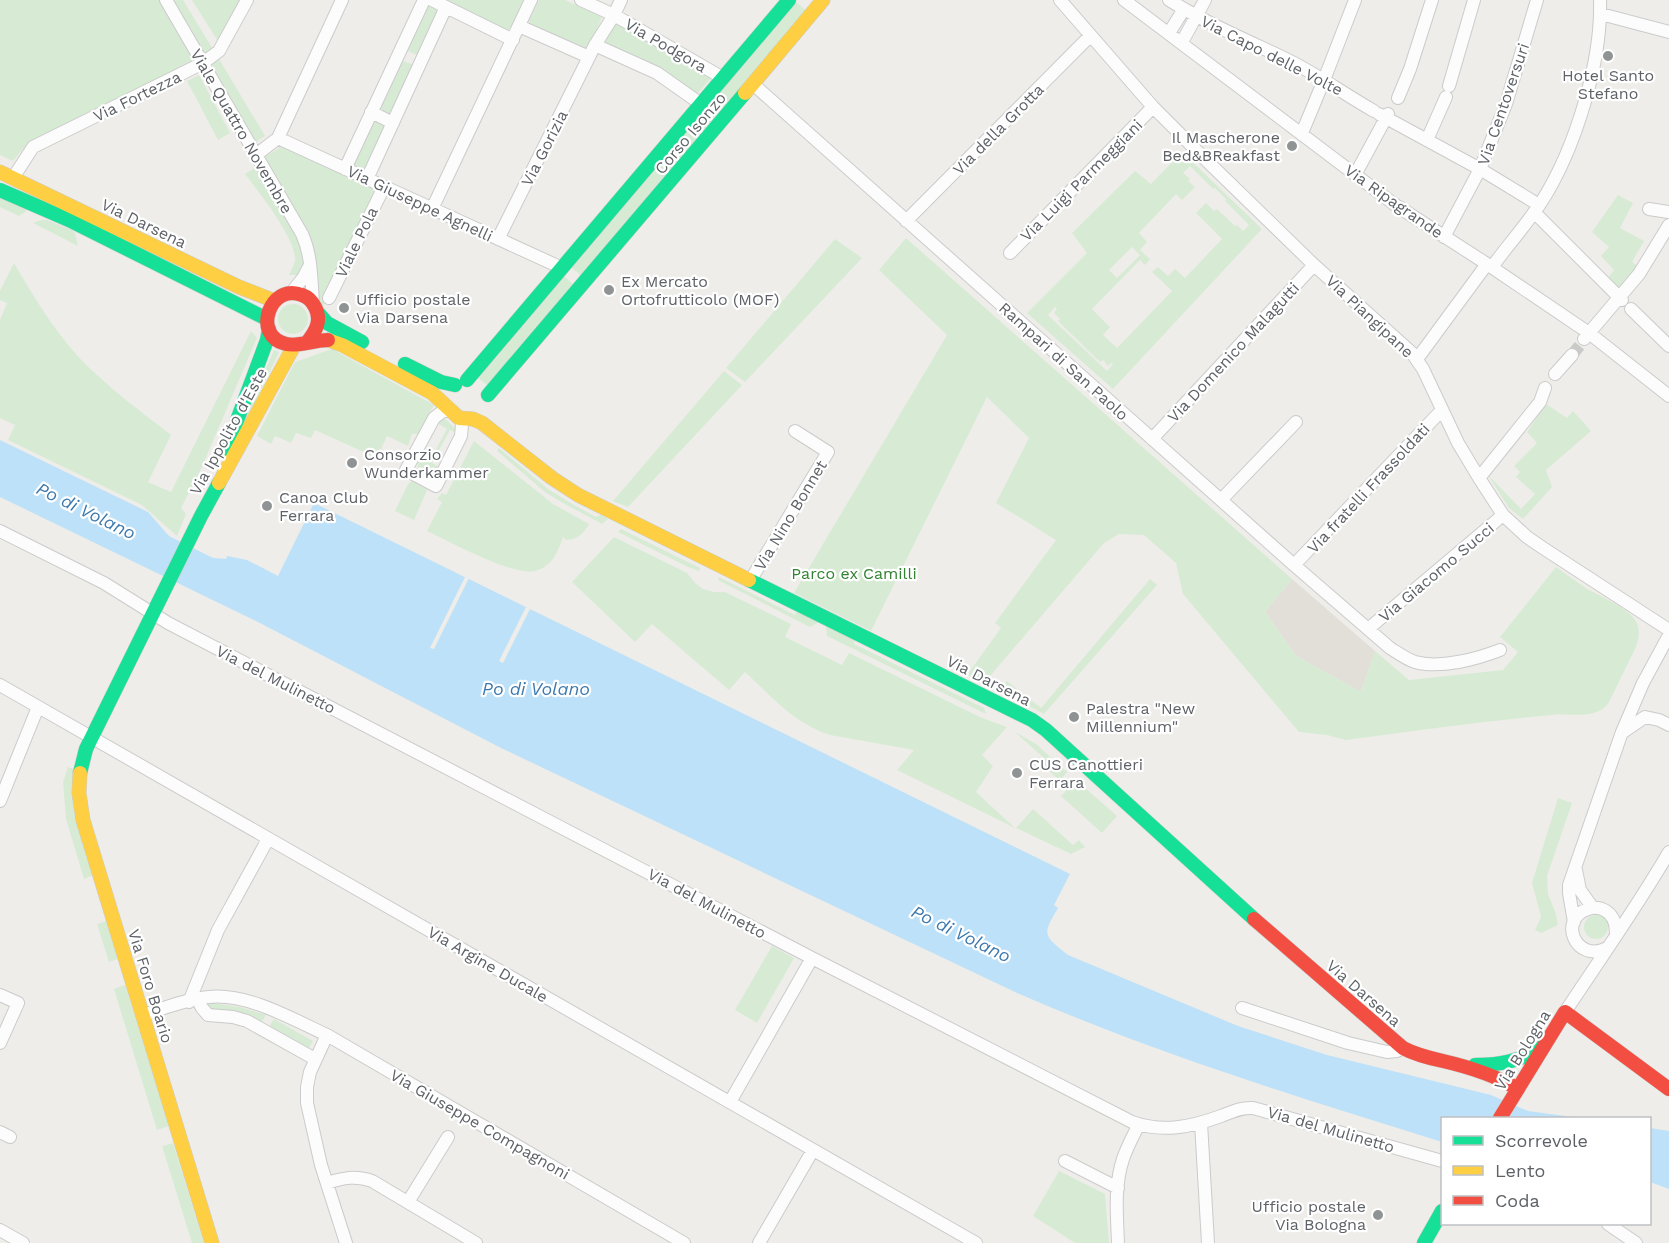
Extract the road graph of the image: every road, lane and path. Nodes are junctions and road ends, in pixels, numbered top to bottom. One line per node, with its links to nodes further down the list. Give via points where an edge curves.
1 (166, 0): 34 (street, Viale Quattro Novembre)
2 (247, 0): 34 (street, Via Fortezza, via 219,51)
3 (342, 0): 45 (street)
4 (424, 0): 32 (street)
5 (432, 0): 20 (street)
6 (531, 0): 25 (street)
7 (581, 0): 23 (street, Via Podgora)
8 (621, 0): 23 (street, Via Gorizia)
9 (789, 0): 35 (main road, Corso Isonzo)
10 (1060, 0): 28 (street, Via Piangipane)
11 (1124, 0): 27 (street, Via Ripagrande)
12 (1169, 0): 21 (street, Via Capo delle Volte)
13 (1205, 0): 24 (street)
14 (1355, 0): 36 (street)
15 (1431, 0): 38 (street)
16 (1474, 0): 46 (street, via 1448,91)
17 (1537, 0): 49 (street, Via Centoversuri, via 1506,104)
18 (1600, 0): 22 (street)
19 (814, 4): 37 (main road, Corso Isonzo)
20 (446, 7): 29 (street); 33 (street)
21 (1184, 9): 24 (street, Via Capo delle Volte); 27 (street)
22 (1600, 14): 26 (street); 57 (street, via 1592,73 1577,128)
23 (614, 15): 31 (street, Via Gorizia); 35 (street, Via Podgora)
24 (1196, 16): 30 (street); 36 (street, Via Capo delle Volte)
25 (519, 26): 29 (street); 31 (street, Via Podgora)
26 (1669, 32)
27 (1169, 33): 30 (street, Via Ripagrande)
28 (1090, 36): 40 (street, Via Piangipane); 60 (street, Via della Grotta)
29 (513, 40): 56 (street)
30 (1182, 42): 44 (street, Via Ripagrande)
31 (592, 51): 39 (street, Via Podgora, via 657,73); 63 (street, Via Gorizia)
32 (400, 52): 33 (street); 41 (street)
33 (421, 62): 43 (street)
34 (203, 63): 47 (street, Viale Quattro Novembre); 52 (street, Via Fortezza, via 33,147)
35 (720, 77): 39 (main road, Corso Isonzo)
36 (1324, 80): 42 (street, Via Capo delle Volte); 44 (street)
37 (751, 86): 60 (street, Rampari di San Paolo, via 895,216); 69 (main road, Corso Isonzo)
38 (1398, 98)
39 (701, 104): 68 (main road, Corso Isonzo)
40 (1153, 107): 64 (street, Via Luigi Parmeggiani); 66 (street, Via Piangipane)
41 (371, 112): 43 (street); 48 (street)
42 (1382, 114): 46 (street, Via Capo delle Volte); 51 (street)
43 (393, 123): 53 (street)
44 (1302, 133): 51 (street, Via Ripagrande)
45 (278, 138): 47 (street); 48 (street, Via Giuseppe Agnelli)
46 (1427, 140): 49 (street, Via Capo delle Volte)
47 (256, 155): 65 (street, Viale Quattro Novembre, via 302,234)
48 (345, 169): 53 (street, Via Giuseppe Agnelli)
49 (1480, 169): 57 (street, Via Capo delle Volte); 62 (street, Via Centoversuri)
50 (0, 172): 52 (main road, Via Darsena)
51 (1355, 175): 62 (street, Via Ripagrande)
52 (14, 178): 72 (main road, Via Darsena)
53 (367, 179): 54 (street, Via Giuseppe Agnelli)
54 (384, 187): 56 (street, Via Giuseppe Agnelli); 71 (street, Viale Pola)
55 (0, 190): 75 (main road, Via Darsena, via 69,220)
56 (432, 208): 63 (street, Via Giuseppe Agnelli)
57 (1537, 208): 67 (street); 73 (street, Via Capo delle Volte)
58 (1649, 209): 59 (street)
59 (1669, 212)
60 (906, 221): 90 (street, Rampari di San Paolo)
61 (1669, 225): 73 (street)
62 (1444, 237): 67 (street, Via Ripagrande)
63 (498, 239): 68 (street, Via Giuseppe Agnelli)
64 (1010, 253)
65 (310, 265): 70 (street); 74 (street, Viale Quattro Novembre)
66 (1314, 265): 81 (street, Via Piangipane); 90 (street, Via Domenico Malagutti)
67 (1490, 266): 76 (street, Via Ripagrande); 81 (street)
68 (562, 268): 69 (main road); 83 (main road, Corso Isonzo)
69 (581, 285): 86 (main road, Corso Isonzo)
70 (291, 293): 72 (main road); 74 (main road, via 301,295)
71 (329, 298)
72 (275, 301): 75 (main road, via 269,309)
73 (1624, 302): 76 (street); 79 (street, Via Capo delle Volte)
74 (316, 308): 77 (main road, via 319,323); 83 (main road, via 334,327 416,370 441,382)
75 (268, 324): 78 (main road, Via Darsena, via 278,340); 94 (main road, Via Ippolito d'Este, via 267,340)
76 (1587, 336): 85 (street, Via Ripagrande)
77 (308, 341): 78 (main road); 86 (main road, via 336,342 442,400)
78 (294, 345): 94 (main road, Via Ippolito d'Este)
79 (1669, 346)
80 (1572, 355): 82 (street)
81 (1417, 359): 87 (street, Via Piangipane)
82 (1555, 374)
83 (461, 383): 86 (main road, via 472,381 482,386); 86 (main road, Via Darsena, via 451,391 449,405)
84 (1545, 388): 91 (street, via 1540,402)
85 (1669, 396)
86 (474, 410): 86 (street, via 462,425 461,436 436,486 406,470 434,418 443,411); 97 (main road, Via Darsena, via 497,434 571,490)
87 (1442, 410): 91 (street, Via Piangipane); 96 (street, Via fratelli Frassoldati)
88 (1296, 422): 92 (street)
89 (795, 431): 97 (street, Via Nino Bonnet, via 828,452)
90 (1152, 439): 92 (street, Rampari di San Paolo)
91 (1479, 478): 93 (street, Via Piangipane)
92 (1221, 500): 96 (street, Rampari di San Paolo)
93 (1503, 515): 99 (street, Via Giacomo Succi); 100 (street, Via Piangipane, via 1527,537)
94 (201, 516): 98 (main road)
95 (0, 531): 98 (street, Via del Mulinetto, via 104,583)
96 (1294, 566): 99 (street, Rampari di San Paolo)
97 (750, 580): 131 (main road, Via Darsena, via 1039,725 1235,903)
98 (153, 614): 107 (main road); 119 (street, Via del Mulinetto)
99 (1368, 629): 102 (street, Rampari di San Paolo, via 1415,662 1475,658)
100 (1669, 630)
101 (1669, 635): 106 (street, Via Bologna)
102 (1500, 650)
103 (0, 685): 104 (street, Via Argine Ducale)
104 (38, 707): 107 (street, Via Argine Ducale); 108 (street)
105 (1669, 725): 106 (street, via 1645,717)
106 (1622, 732): 111 (street, Via Bologna)
107 (91, 738): 109 (street, Via Argine Ducale); 126 (main road, Via Foro Boario, via 81,767 80,808)
108 (0, 801)
109 (268, 839): 122 (street, via 218,930); 136 (street, Via Argine Ducale)
110 (1669, 852): 112 (street, Via Bologna)
111 (1575, 869): 113 (street, via 1580,890); 115 (street, Via Bologna, via 1569,885)
112 (1638, 904): 114 (street, via 1621,915); 116 (street, Via Bologna)
113 (1593, 908): 114 (street); 115 (street, via 1581,912)
114 (1610, 914): 116 (street)
115 (1574, 921): 118 (street, Via Bologna, via 1573,937)
116 (1616, 936): 117 (street, Via Bologna)
117 (1606, 948): 118 (street, via 1597,952); 121 (street, Via Bologna)
118 (1584, 949): 121 (street, Via Bologna, via 1586,968)
119 (812, 958): 136 (street); 139 (street, Via del Mulinetto)
120 (0, 995): 129 (street, via 18,1003)
121 (1574, 999): 125 (street, Via Bologna)
122 (194, 1000): 124 (street, Via Giuseppe Compagnoni, via 225,998); 126 (street, Via Giuseppe Compagnoni); 127 (street, via 208,1015 241,1019)
123 (1242, 1008): 131 (street, Via Darsena, via 1348,1043 1387,1052)
124 (274, 1011): 127 (street); 128 (street, Via Giuseppe Compagnoni)
125 (1565, 1012): 130 (main road, Via Bologna); 134 (main road)
126 (142, 1015): 152 (main road, Via Foro Boario)
127 (263, 1029): 132 (street)
128 (327, 1035): 132 (street); 155 (street, Via Giuseppe Compagnoni)
129 (0, 1043)
130 (1544, 1046): 133 (main road, Via Darsena, via 1506,1064); 135 (main road, Via Bologna)
131 (1403, 1048): 133 (main road, Via Darsena)
132 (315, 1059): 144 (street, via 308,1080 307,1103)
133 (1436, 1060): 135 (main road, Via Darsena, via 1501,1079)
134 (1669, 1089)
135 (1514, 1095): 137 (main road, Via Bologna)
136 (730, 1102): 141 (street, Via Argine Ducale)
137 (1501, 1117)
138 (1201, 1123): 139 (street, Via del Mulinetto, via 1170,1129); 142 (street, Via del Mulinetto, via 1238,1109 1253,1108); 159 (street)
139 (1139, 1124): 145 (street, via 1123,1159)
140 (448, 1137): 146 (street)
141 (813, 1150): 156 (street); 157 (street, Via Argine Ducale)
142 (1441, 1160)
143 (1065, 1161): 145 (street)
144 (327, 1184): 146 (street, via 345,1178 366,1179); 153 (street)
145 (1118, 1188): 158 (street)
146 (408, 1202): 154 (street)
147 (1441, 1215): 150 (main road)
148 (1609, 1225): 160 (street)
149 (0, 1230): 151 (street)
150 (1429, 1241)
151 (23, 1243)
152 (212, 1243)
153 (346, 1243)
154 (476, 1243)
155 (684, 1243)
156 (759, 1243)
157 (976, 1243)
158 (1118, 1243)
159 (1208, 1243)
160 (1636, 1243)

